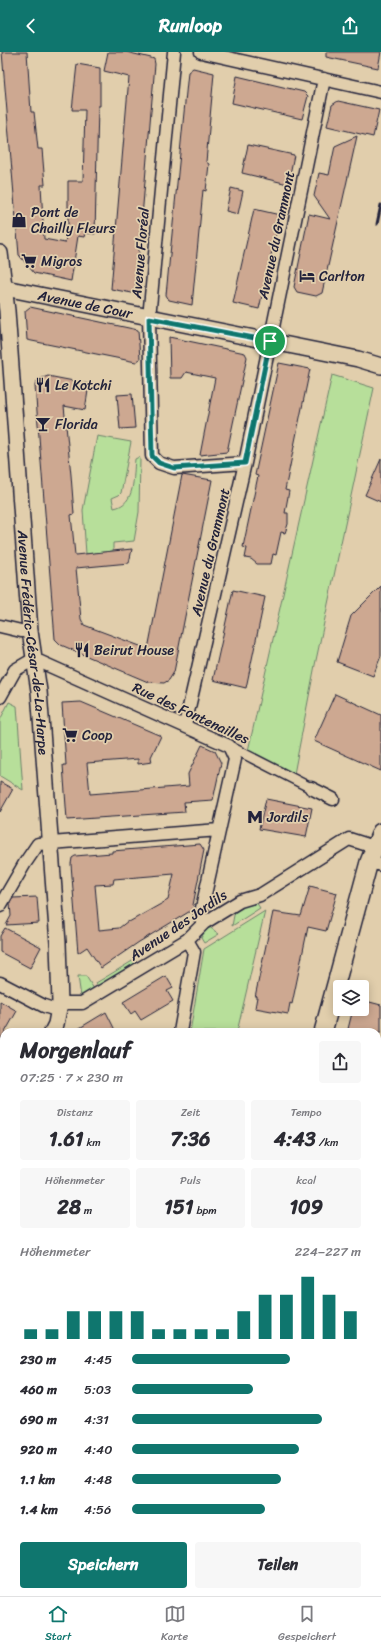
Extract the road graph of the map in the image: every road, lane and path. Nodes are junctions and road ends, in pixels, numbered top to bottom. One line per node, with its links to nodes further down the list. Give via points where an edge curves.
1 (174, 52): 7 (street, Avenue Floréal)
2 (201, 52): 3 (street)
3 (324, 79): 4 (street); 8 (street, Avenue du Grammont)
4 (381, 92)
5 (0, 253): 6 (street, Avenue Frédéric-César-de-La-Harpe)
6 (2, 288): 7 (street, Avenue de Cour); 12 (street, Avenue Frédéric-César-de-La-Harpe, via 21,484)
7 (149, 318): 8 (street, Avenue de Cour); 10 (street, Avenue Floréal, via 152,456 159,463 174,468)
8 (270, 341): 9 (street, Avenue de Cour); 10 (street, Avenue du Grammont)
9 (381, 366)
10 (245, 463): 15 (street, Avenue du Grammont)
11 (0, 626): 12 (street)
12 (30, 631): 13 (street, Avenue Frédéric-César-de-La-Harpe)
13 (34, 660): 14 (street, via 15,670); 15 (street, Rue des Fontenailles); 20 (street, Avenue Frédéric-César-de-La-Harpe, via 39,691)
14 (0, 697)
15 (185, 725): 16 (street, Rue des Fontenailles)
16 (229, 746): 17 (street, Rue des Fontenailles); 19 (street, via 236,758)
17 (311, 788): 18 (street, Rue des Fontenailles)
18 (334, 799)
19 (219, 830): 20 (street); 23 (street, via 200,917)
20 (51, 843): 22 (street, via 38,844); 26 (street, Avenue Frédéric-César-de-La-Harpe, via 58,943)
21 (376, 851): 23 (street, Avenue des Jordils, via 349,839 260,895 240,901); 29 (main road)
22 (0, 906)
23 (204, 923): 24 (street, Avenue des Jordils)
24 (187, 940): 26 (street, Avenue des Jordils, via 82,1003); 28 (street, via 194,952)
25 (0, 983): 26 (street, via 44,1006)
26 (59, 1007): 27 (street, Avenue Frédéric-César-de-La-Harpe)
27 (54, 1028)
28 (181, 1028)
29 (324, 1028)

